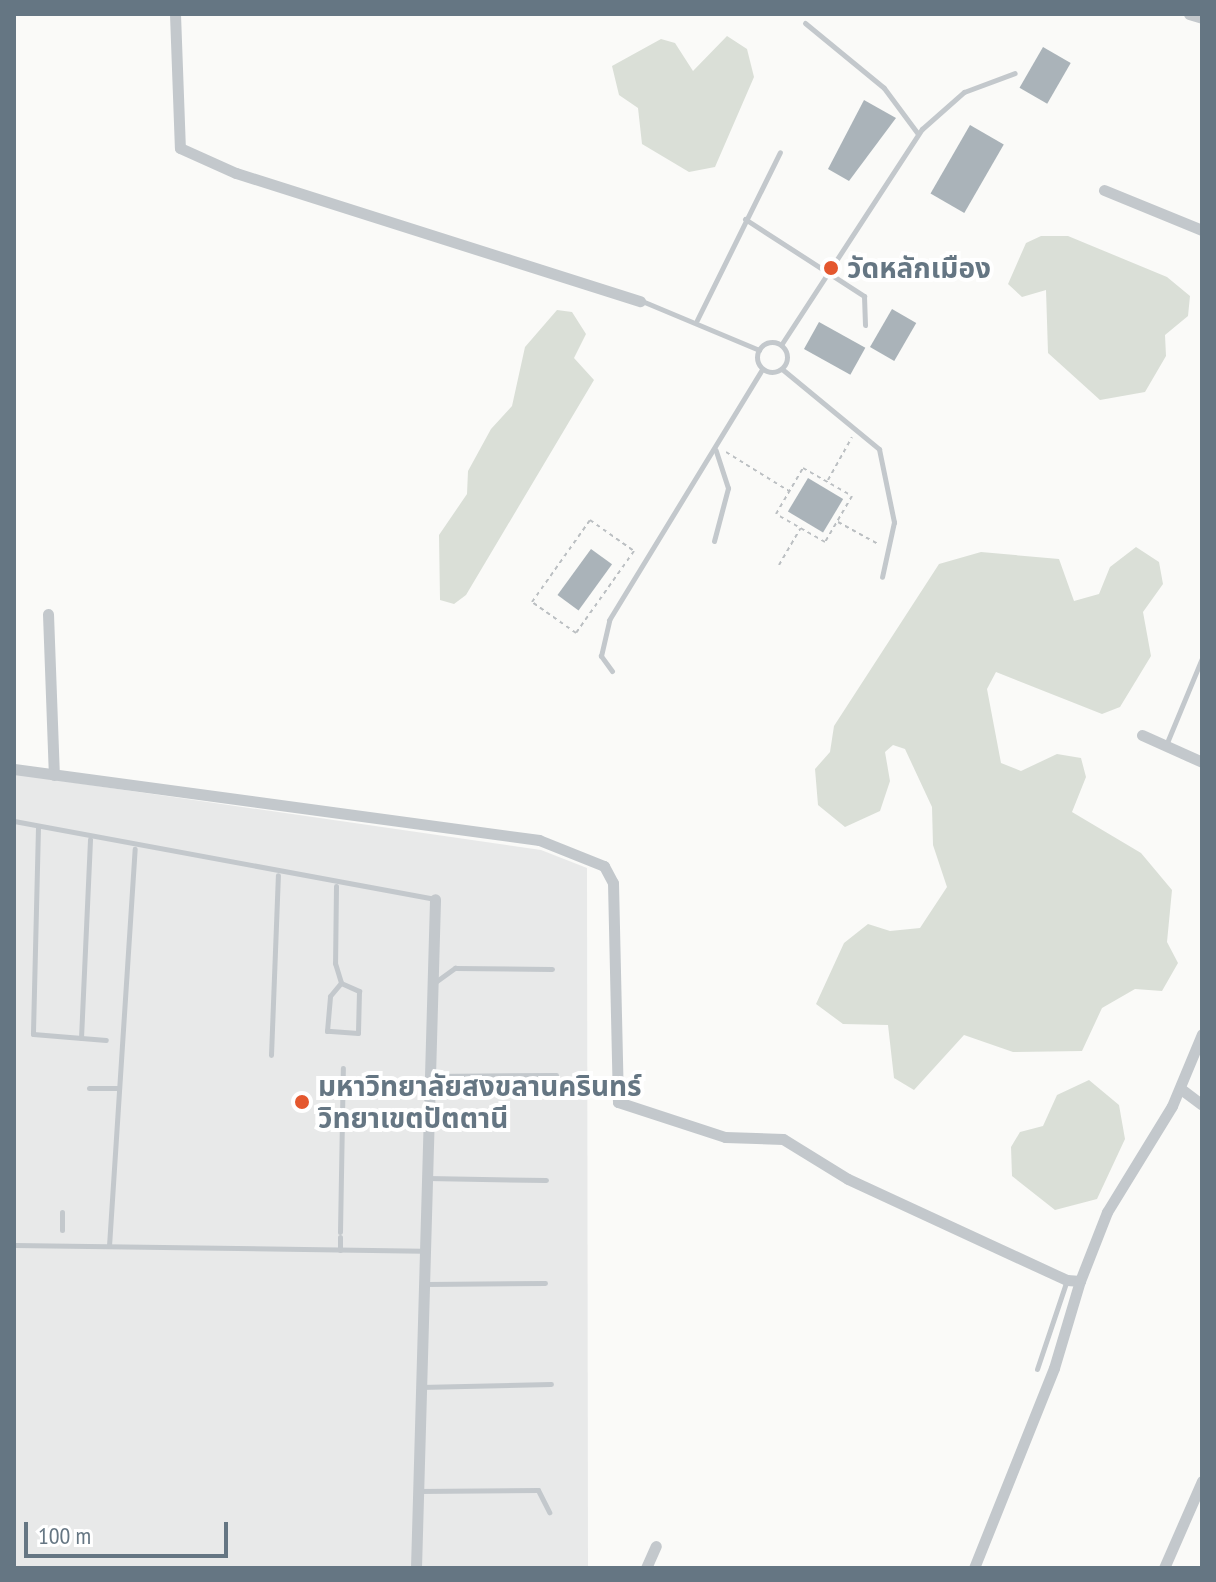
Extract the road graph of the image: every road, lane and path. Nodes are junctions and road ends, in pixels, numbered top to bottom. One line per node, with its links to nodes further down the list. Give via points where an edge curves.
1 (175, 14): 12 (street, via 180,148 236,173)
2 (1189, 14): 3 (street)
3 (1202, 18)
4 (805, 23): 6 (lane, via 884,88)
5 (1015, 73): 6 (lane, via 964,92)
6 (918, 134): 11 (lane)
7 (780, 152): 9 (lane)
8 (1104, 190): 10 (street)
9 (745, 219): 11 (lane); 13 (lane)
10 (1202, 230)
11 (829, 273): 14 (lane, via 864,296); 15 (lane)
12 (640, 301): 13 (lane)
13 (697, 320): 16 (lane)
14 (865, 325)
15 (781, 345): 16 (lane); 18 (lane, via 787,355)
16 (759, 350): 17 (lane)
17 (762, 369): 18 (lane); 20 (lane)
18 (782, 369): 19 (lane)
19 (858, 428): 21 (path); 26 (lane, via 884,468 894,522)
20 (717, 448): 22 (path); 25 (lane, via 728,488); 32 (lane, via 609,620 601,656)
21 (827, 481): 22 (path, via 803,468); 23 (path, via 852,496)
22 (790, 491): 24 (path, via 776,514)
23 (837, 521): 24 (path, via 825,542); 26 (path)
24 (800, 528): 27 (path)
25 (714, 541)
26 (890, 551): 28 (lane)
27 (779, 565)
28 (882, 577)
29 (532, 602): 29 (path, via 576,633 634,551 590,520)
30 (48, 614): 37 (street)
31 (1202, 658): 34 (lane)
32 (612, 671)
33 (1142, 735): 34 (street)
34 (1166, 746): 35 (street)
35 (1202, 762)
36 (14, 769): 37 (street)
37 (54, 775): 67 (street, via 539,840 604,866 613,883 618,1102 725,1137 783,1139 848,1179)
38 (14, 821): 39 (lane)
39 (38, 827): 40 (lane); 48 (lane, via 33,1034)
40 (90, 838): 41 (lane); 48 (lane)
41 (135, 849): 42 (lane); 56 (lane)
42 (278, 875): 43 (lane); 51 (lane)
43 (336, 885): 44 (lane); 46 (lane)
44 (435, 899): 47 (street)
45 (552, 969): 47 (lane, via 455,968)
46 (341, 983): 46 (lane, via 330,996 327,1031 358,1033 359,991)
47 (433, 984): 54 (street)
48 (81, 1038): 50 (lane)
49 (1202, 1038): 57 (street)
50 (106, 1040)
51 (271, 1055)
52 (343, 1068): 65 (lane)
53 (556, 1075): 54 (lane)
54 (426, 1076): 59 (street)
55 (89, 1088): 56 (lane)
56 (119, 1088): 64 (lane)
57 (1181, 1089): 58 (street); 68 (street, via 1126,1175)
58 (1202, 1105)
59 (425, 1178): 60 (lane); 66 (street)
60 (546, 1180)
61 (62, 1212): 62 (lane)
62 (62, 1230)
63 (14, 1245): 64 (lane)
64 (109, 1246): 65 (lane)
65 (340, 1250): 66 (lane)
66 (422, 1251): 70 (street)
67 (1067, 1280): 68 (street); 71 (lane)
68 (1080, 1281): 80 (street, via 1054,1368)
69 (545, 1283): 70 (lane)
70 (421, 1284): 73 (street)
71 (1037, 1369)
72 (551, 1384): 73 (lane)
73 (419, 1387): 75 (street)
74 (1202, 1481): 81 (street)
75 (417, 1491): 76 (lane, via 538,1490); 78 (street)
76 (549, 1512)
77 (656, 1546): 79 (street)
78 (416, 1568)
79 (646, 1568)
80 (974, 1568)
81 (1164, 1568)

